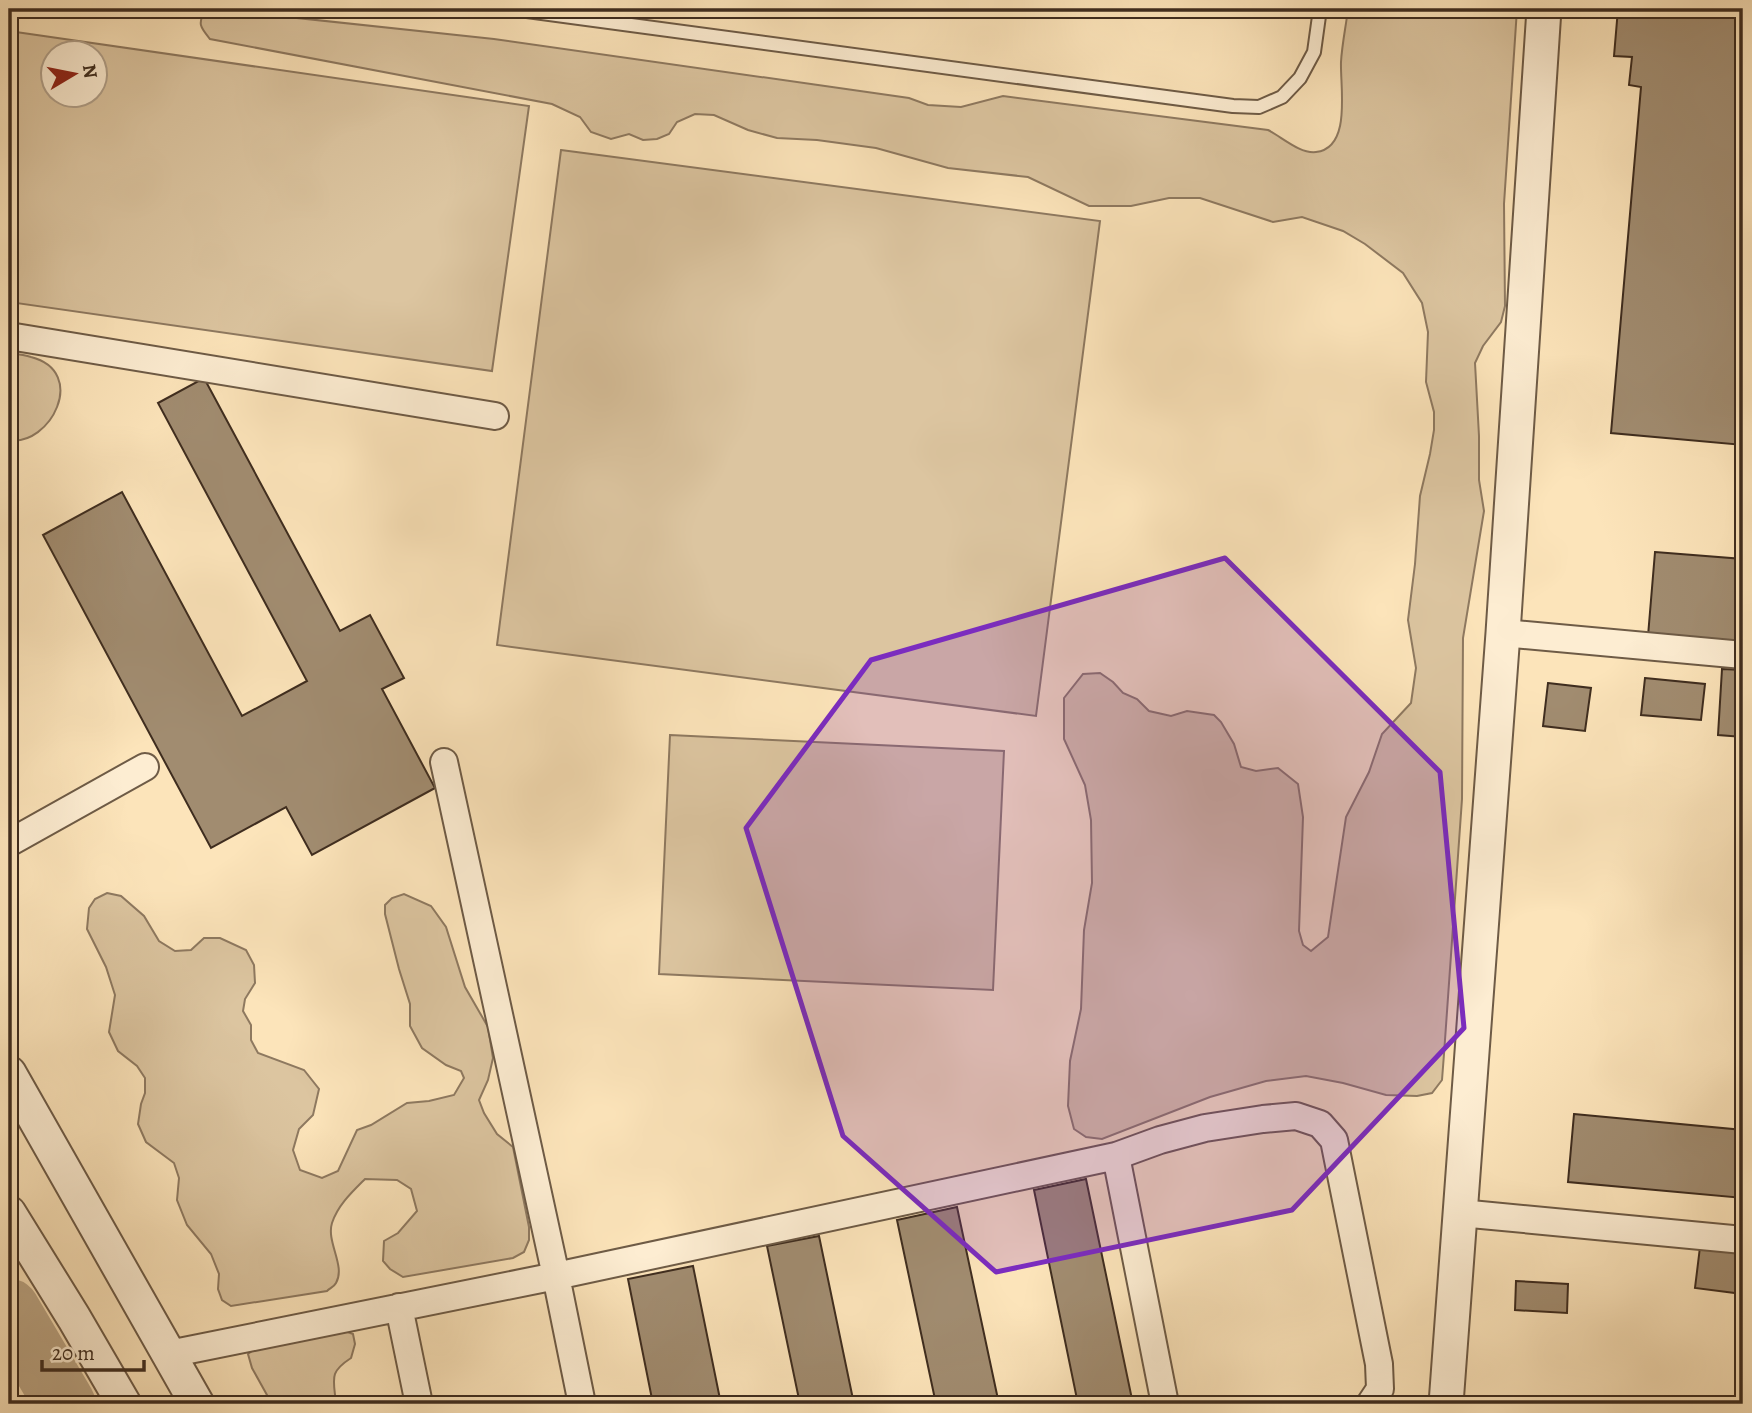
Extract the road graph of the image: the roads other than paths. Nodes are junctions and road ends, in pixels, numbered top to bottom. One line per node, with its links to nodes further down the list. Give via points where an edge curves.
1 (512, 9): 2 (lane, via 1259,107 1282,97 1300,78 1314,52)
2 (1320, 9)
3 (1544, 9): 6 (street)
4 (9, 336): 5 (street)
5 (495, 416)
6 (1503, 633): 7 (street); 14 (street)
7 (1743, 655)
8 (444, 762): 16 (street)
9 (145, 767): 10 (street)
10 (9, 843)
11 (9, 1073): 18 (street)
12 (1116, 1156): 16 (street); 23 (street); 24 (street, via 1205,1128 1296,1116 1320,1124 1334,1140 1379,1364 1380,1389)
13 (9, 1213): 19 (street)
14 (1460, 1213): 15 (street); 25 (street)
15 (1743, 1240)
16 (556, 1276): 17 (street); 22 (street)
17 (399, 1307): 18 (street); 21 (street)
18 (169, 1354): 20 (street)
19 (124, 1404)
20 (197, 1404)
21 (419, 1404)
22 (582, 1404)
23 (1165, 1404)
24 (1370, 1404)
25 (1446, 1404)

